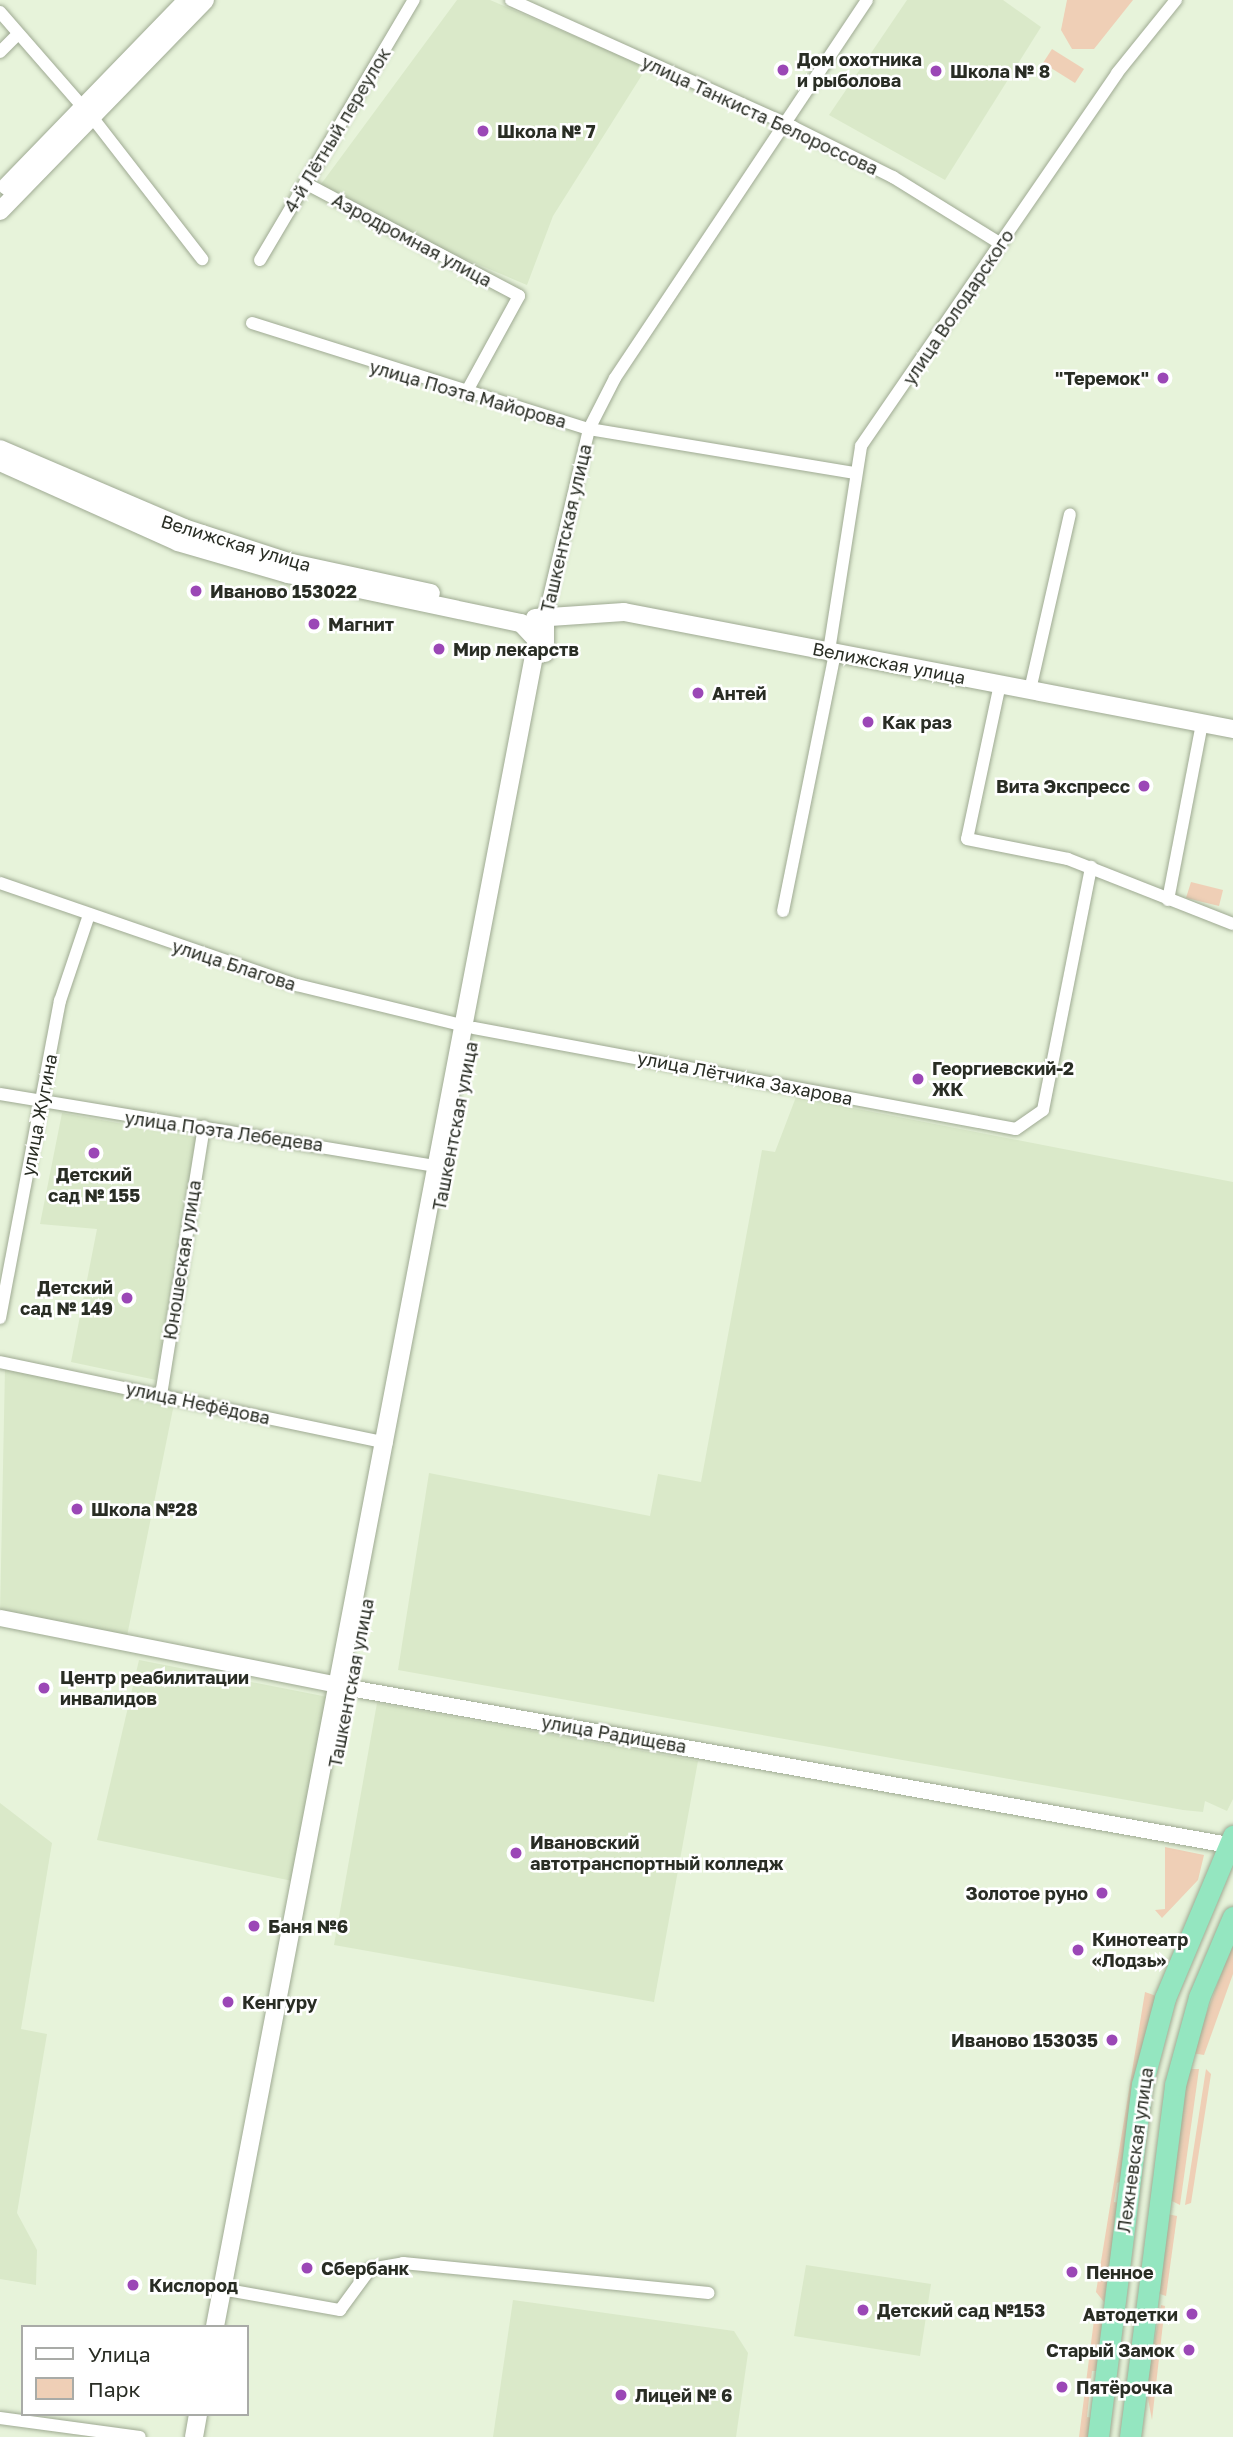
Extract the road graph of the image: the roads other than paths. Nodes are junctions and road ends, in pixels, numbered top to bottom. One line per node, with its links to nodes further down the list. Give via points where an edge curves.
1 (187, 0): 10 (main road)
2 (205, 0): 10 (main road)
3 (414, 0): 12 (street, 4-й Лётный переулок)
4 (511, 0): 11 (street, улица Танкиста Белороссова)
5 (867, 0): 11 (street, Ташкентская улица)
6 (1176, 0): 15 (street, улица Володарского, via 1117,73)
7 (0, 12): 8 (street)
8 (16, 36): 9 (street); 10 (street)
9 (0, 52)
10 (88, 112): 13 (main road); 14 (main road); 16 (street)
11 (788, 124): 15 (street, улица Танкиста Белороссова, via 893,177); 20 (street, Ташкентская улица, via 645,325)
12 (305, 183): 17 (street, 4-й Лётный переулок); 19 (street, Аэродромная улица, via 519,296)
13 (0, 194)
14 (0, 211)
15 (1001, 244): 23 (street, улица Володарского, via 861,446)
16 (202, 259)
17 (260, 260)
18 (252, 323): 19 (street, улица Поэта Майорова)
19 (467, 393): 20 (street, улица Поэта Майорова)
20 (589, 429): 23 (street, улица Поэта Майорова); 25 (street, Ташкентская улица)
21 (0, 449): 25 (main road, Велижская улица, via 120,505 267,556)
22 (0, 462): 25 (main road, Велижская улица, via 178,542 288,574)
23 (855, 473): 26 (street, улица Володарского)
24 (1070, 514): 28 (street)
25 (531, 617): 26 (main road, Велижская улица, via 624,612); 37 (main road, Ташкентская улица, via 541,642)
26 (832, 652): 27 (main road, Велижская улица); 34 (street, улица Володарского)
27 (1000, 684): 28 (main road, Велижская улица); 31 (street, via 967,839)
28 (1030, 690): 29 (main road, Велижская улица)
29 (1202, 723): 30 (main road, Велижская улица); 33 (street)
30 (1233, 729)
31 (1091, 867): 33 (street); 37 (street, улица Лётчика Захарова, via 1043,1110 1016,1129)
32 (0, 883): 35 (street, улица Благова)
33 (1168, 900): 36 (street)
34 (783, 911)
35 (89, 915): 37 (street, улица Благова, via 297,985); 39 (street, улица Жугина, via 60,1001)
36 (1233, 924)
37 (469, 1027): 41 (main road, Ташкентская улица)
38 (0, 1094): 39 (street, улица Поэта Лебедева)
39 (42, 1102): 40 (street, улица Поэта Лебедева); 42 (street, улица Жугина)
40 (205, 1126): 41 (street, улица Поэта Лебедева); 44 (street, Юношеская улица)
41 (443, 1168): 45 (main road, Ташкентская улица)
42 (0, 1318)
43 (0, 1362): 44 (street, улица Нефёдова)
44 (161, 1395): 45 (street, улица Нефёдова)
45 (392, 1444): 47 (main road, Ташкентская улица)
46 (0, 1618): 47 (street, улица Радищева)
47 (346, 1687): 48 (street, улица Радищева); 50 (main road, Ташкентская улица)
48 (1232, 1842): 60 (highway, Лежневская улица, via 1166,1998 1142,2085)
49 (1233, 1917): 61 (highway, Лежневская улица, via 1199,1997 1172,2095)
50 (228, 2290): 51 (street, via 340,2310 370,2269 403,2263); 52 (main road, Ташкентская улица); 53 (main road, Ташкентская улица)
51 (709, 2293)
52 (216, 2325)
53 (226, 2325)
54 (198, 2416): 58 (main road)
55 (209, 2416): 59 (main road)
56 (0, 2418): 57 (street)
57 (140, 2437)
58 (194, 2437)
59 (204, 2437)
60 (1098, 2437)
61 (1130, 2437)

